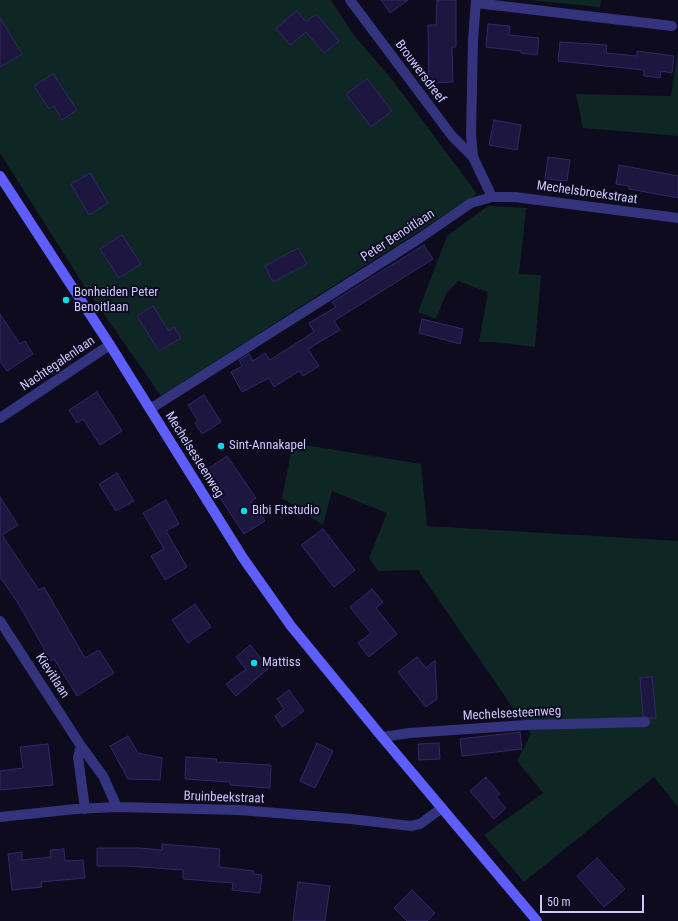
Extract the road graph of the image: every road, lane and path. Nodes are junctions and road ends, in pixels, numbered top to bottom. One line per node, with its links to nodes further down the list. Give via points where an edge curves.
1 (350, 0): 4 (street, Brouwersdreef, via 452,136)
2 (476, 2): 3 (street); 4 (street, via 472,41)
3 (672, 26)
4 (473, 157): 6 (street)
5 (0, 176): 8 (street, Mechelsesteenweg)
6 (492, 197): 7 (street, Mechelsbroekstraat, via 516,197); 9 (street, Peter Benoitlaan, via 471,203)
7 (678, 218)
8 (110, 345): 9 (street, Mechelsesteenweg); 10 (street, Nachtegalenlaan)
9 (150, 409): 13 (street, Mechelsesteenweg, via 243,558 317,659)
10 (0, 418)
11 (0, 621): 14 (street, Kievitlaan)
12 (644, 722): 13 (street, Mechelsesteenweg, via 526,726)
13 (382, 737): 17 (street, Mechelsesteenweg)
14 (81, 746): 15 (street, Kievitlaan, via 103,776); 16 (street, via 78,757)
15 (118, 807): 16 (street, Bruinbeekstraat); 17 (street, Bruinbeekstraat, via 239,810 411,826 420,824)
16 (85, 808): 18 (street, Bruinbeekstraat)
17 (442, 808): 19 (street, Mechelsesteenweg)
18 (0, 817)
19 (537, 921)

